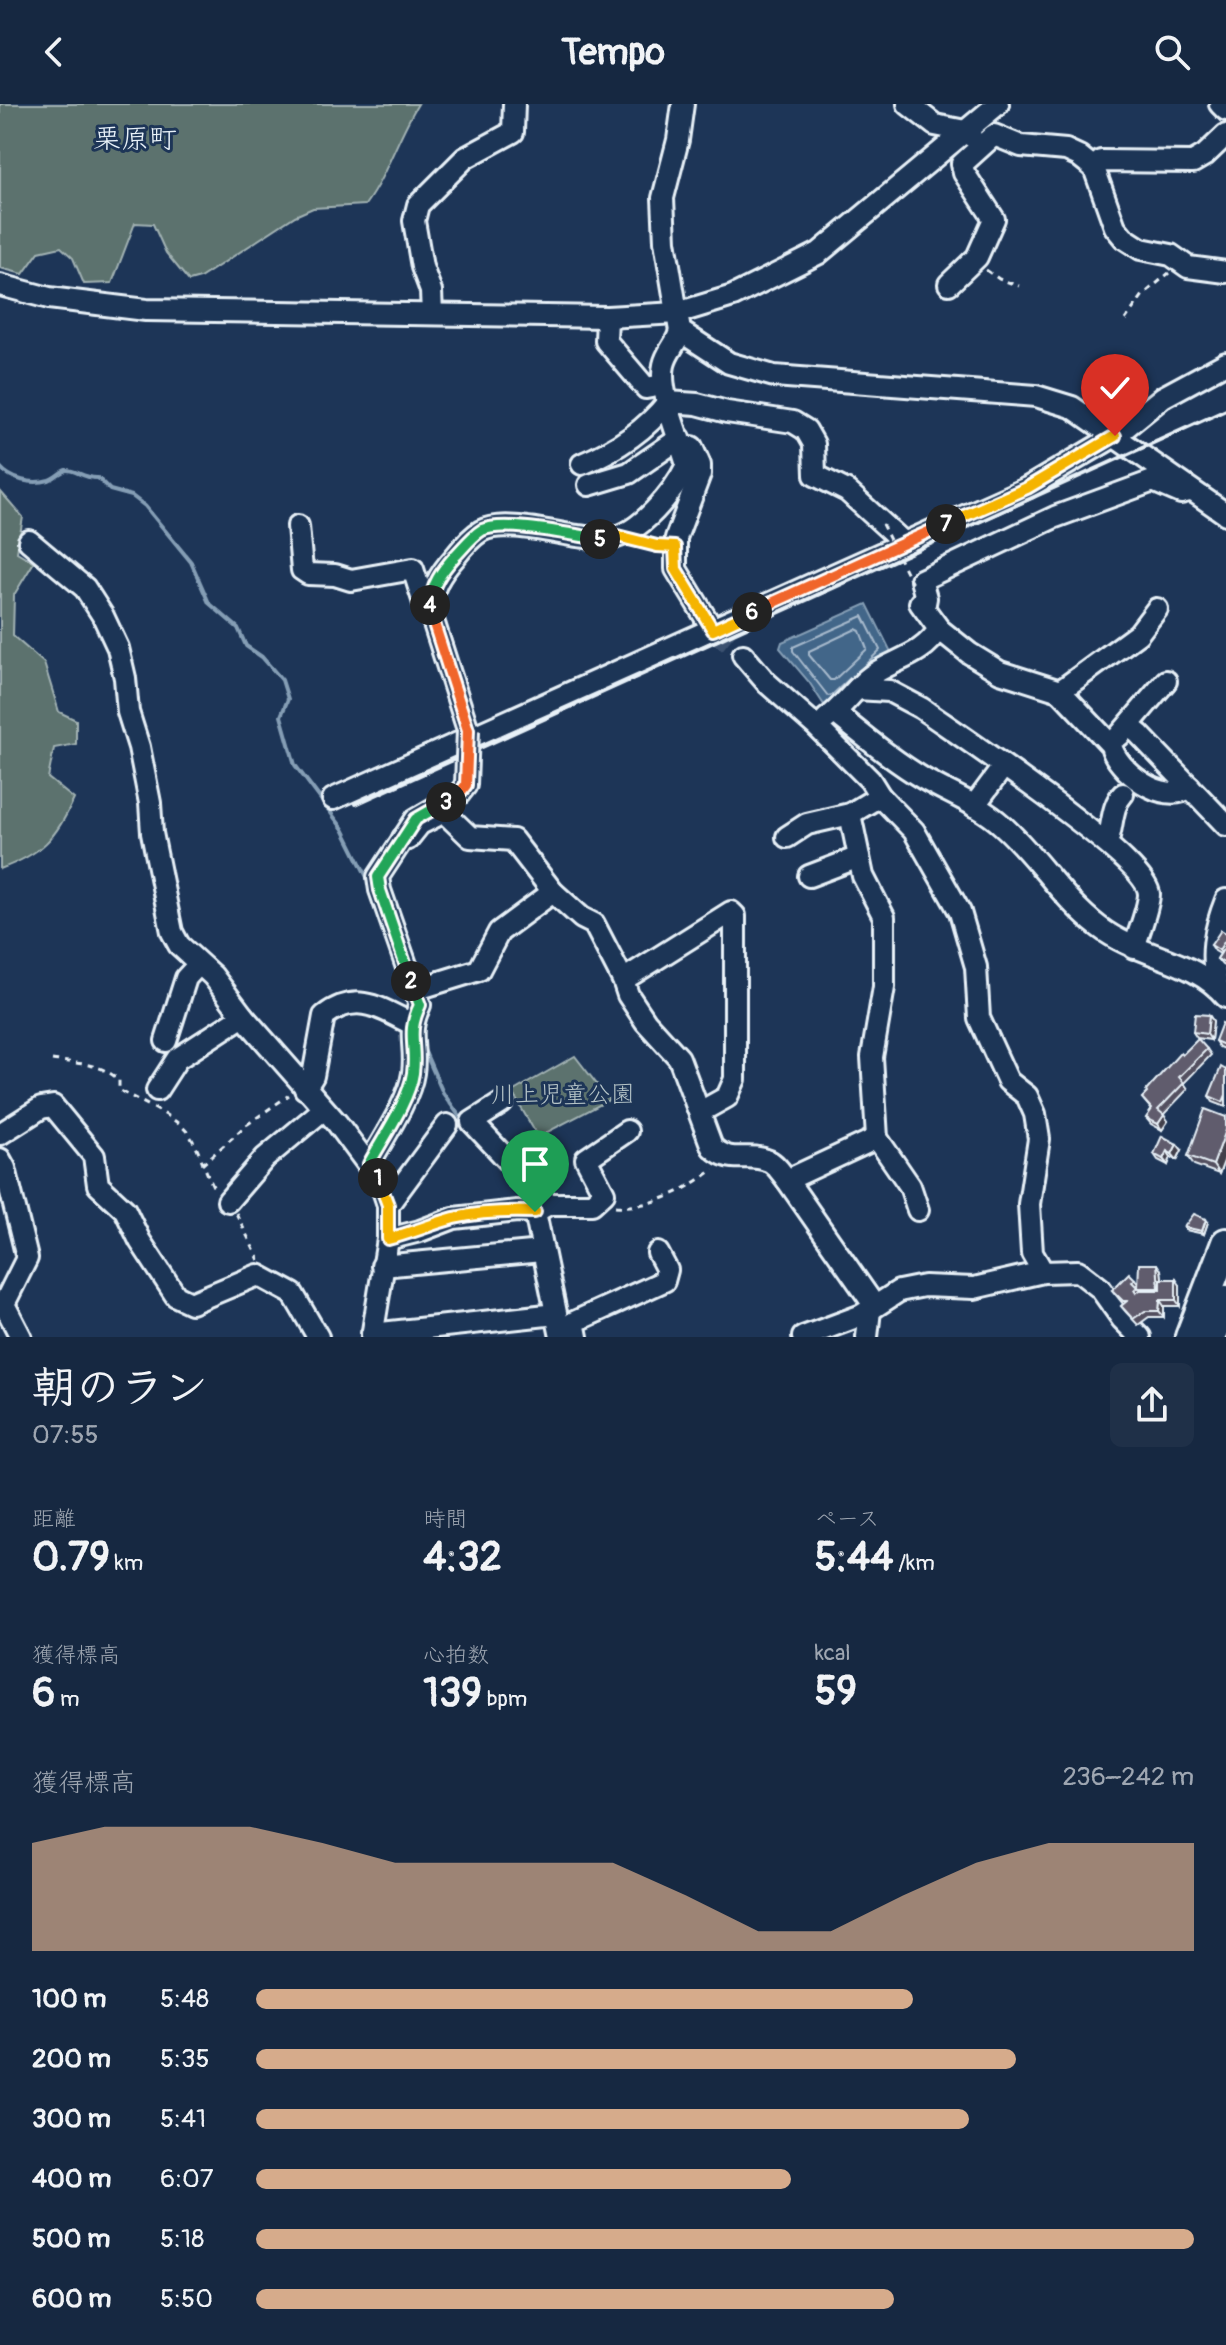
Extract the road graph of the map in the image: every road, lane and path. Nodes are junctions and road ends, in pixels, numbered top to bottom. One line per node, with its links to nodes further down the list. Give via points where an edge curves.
1 (514, 104): 17 (street, via 513,132 465,158 418,205 414,221)
2 (683, 104): 20 (street, via 663,198)
3 (908, 104): 7 (street, via 935,125)
4 (998, 104): 7 (street)
5 (1220, 104): 6 (street)
6 (1226, 110)
7 (965, 131): 9 (street); 20 (street, via 819,253)
8 (1226, 135): 10 (street, via 1193,162 1101,161)
9 (983, 145): 10 (street, via 994,135 1021,146 1066,150); 11 (street, via 962,164 994,219)
10 (1094, 168): 12 (street, via 1124,238)
11 (977, 257): 14 (street); 16 (path, via 999,279)
12 (1188, 267): 13 (street); 19 (path, via 1154,284)
13 (1226, 272)
14 (949, 284)
15 (0, 285): 17 (street, via 49,298 146,310)
16 (1019, 286)
17 (432, 314): 18 (street)
18 (607, 317): 20 (street); 22 (street, via 606,341 646,388)
19 (1125, 320)
20 (678, 322): 22 (street, via 678,340 667,351 662,370); 24 (street, via 729,363 774,376 1036,396 1072,407)
21 (1226, 363): 24 (street, via 1163,397)
22 (666, 394): 23 (street); 25 (street, via 656,419 621,445); 29 (street, via 727,412 793,422 814,444 815,475 847,491)
23 (679, 435): 26 (street, via 629,473); 31 (street, via 687,465 680,480 658,508); 34 (street, via 684,430 700,474)
24 (1115, 436): 27 (street); 33 (street, via 1027,488)
25 (582, 464)
26 (589, 485)
27 (1194, 489): 28 (street); 35 (street, via 1181,493 1153,481 1055,517 921,580 926,598)
28 (1226, 514)
29 (882, 524): 33 (street); 35 (path, bridge)
30 (298, 526): 36 (street, via 302,570 351,580 413,569 424,603)
31 (617, 536): 34 (path); 36 (street, via 501,526 482,531 440,574)
32 (29, 541): 64 (street, via 85,588 118,648 172,932)
33 (903, 542): 39 (street)
34 (675, 547): 39 (street, via 676,569)
35 (919, 598): 38 (street)
36 (430, 606): 57 (street, bridge, via 468,730 466,785 416,819)
37 (1157, 609): 43 (street, via 1138,634)
38 (939, 629): 42 (street, via 932,641); 43 (street, via 1000,672)
39 (713, 630): 52 (street)
40 (743, 655): 45 (street)
41 (1166, 681): 46 (street)
42 (857, 689): 44 (street); 48 (street, via 889,691 921,708)
43 (1060, 691): 47 (street)
44 (835, 713): 45 (street); 53 (street, via 921,777)
45 (816, 726): 51 (street)
46 (1129, 726): 47 (street); 49 (street)
47 (1111, 745): 49 (street, via 1113,755 1149,789 1164,794)
48 (1003, 767): 53 (street); 58 (street)
49 (1190, 787): 55 (street)
50 (1123, 794): 58 (street, via 1115,802)
51 (880, 796): 54 (street); 95 (street, via 914,831 960,912 976,967 979,1018 1008,1081 1027,1096 1035,1114 1039,1139 1029,1204 1032,1253)
52 (333, 799)
53 (974, 806): 63 (street, via 1001,824 1073,905)
54 (850, 814): 56 (street, via 807,824); 59 (street)
55 (1226, 825)
56 (787, 837)
57 (403, 838): 61 (street, via 444,812 470,837 513,840); 67 (street, via 378,877)
58 (1107, 843): 63 (street, via 1149,894)
59 (859, 857): 60 (street); 79 (street, via 884,917 884,987 872,1057)
60 (809, 876)
61 (553, 892): 65 (street, via 594,924); 67 (street, via 499,932 479,970)
62 (1226, 900): 66 (street, via 1213,936 1213,968)
63 (1134, 948): 66 (street, via 1181,964)
64 (199, 964): 68 (street); 69 (street, via 186,978)
65 (623, 980): 75 (street, via 646,1022 679,1058); 75 (street, via 731,912 735,916 735,1079 727,1097)
66 (1221, 991)
67 (415, 1010): 71 (street, via 372,1003 338,1005 324,1016 313,1076); 82 (street, via 411,1081)
68 (243, 1016): 71 (street); 72 (street, via 177,1059)
69 (166, 1041)
70 (52, 1060): 83 (path, via 109,1071 119,1080 119,1090 186,1130)
71 (304, 1087): 74 (street); 83 (path, via 245,1126)
72 (157, 1090)
73 (502, 1103): 88 (street, via 472,1122)
74 (324, 1109): 82 (street); 85 (street, via 265,1158)
75 (700, 1112): 80 (street, via 712,1147)
76 (447, 1125): 87 (street)
77 (627, 1131): 86 (street, via 586,1159 604,1193)
78 (0, 1134): 96 (street, via 53,1106 94,1156 98,1185 125,1210 176,1296 191,1303)
79 (877, 1138): 84 (street); 89 (street, via 910,1186)
80 (730, 1157): 84 (street, via 771,1161); 86 (path, via 675,1193 632,1207)
81 (0, 1159): 101 (street, via 27,1258 4,1304)
82 (369, 1164): 87 (street)
83 (202, 1165): 85 (path, via 216,1192)
84 (787, 1180): 98 (street)
85 (228, 1201): 96 (path, via 260,1262)
86 (592, 1204): 88 (street)
87 (388, 1205): 90 (street)
88 (542, 1208): 90 (street, via 454,1218); 92 (street)
89 (918, 1210)
90 (388, 1239): 94 (street)
91 (1226, 1243): 108 (highway)
92 (542, 1251): 94 (street); 99 (street)
93 (658, 1253): 104 (street, via 667,1270 664,1281 574,1322)
94 (382, 1266): 100 (street)
95 (1043, 1272): 98 (street, via 974,1288 911,1288); 107 (street, via 1078,1271 1100,1288)
96 (258, 1275): 102 (street, via 293,1294)
97 (1226, 1300): 109 (highway)
98 (872, 1308): 105 (street); 106 (street)
99 (556, 1314): 100 (street); 103 (street)
100 (372, 1336)
101 (21, 1337)
102 (318, 1337)
103 (561, 1337)
104 (577, 1337)
105 (803, 1337)
106 (867, 1337)
107 (1140, 1337)
108 (1190, 1337)
109 (1211, 1337)

